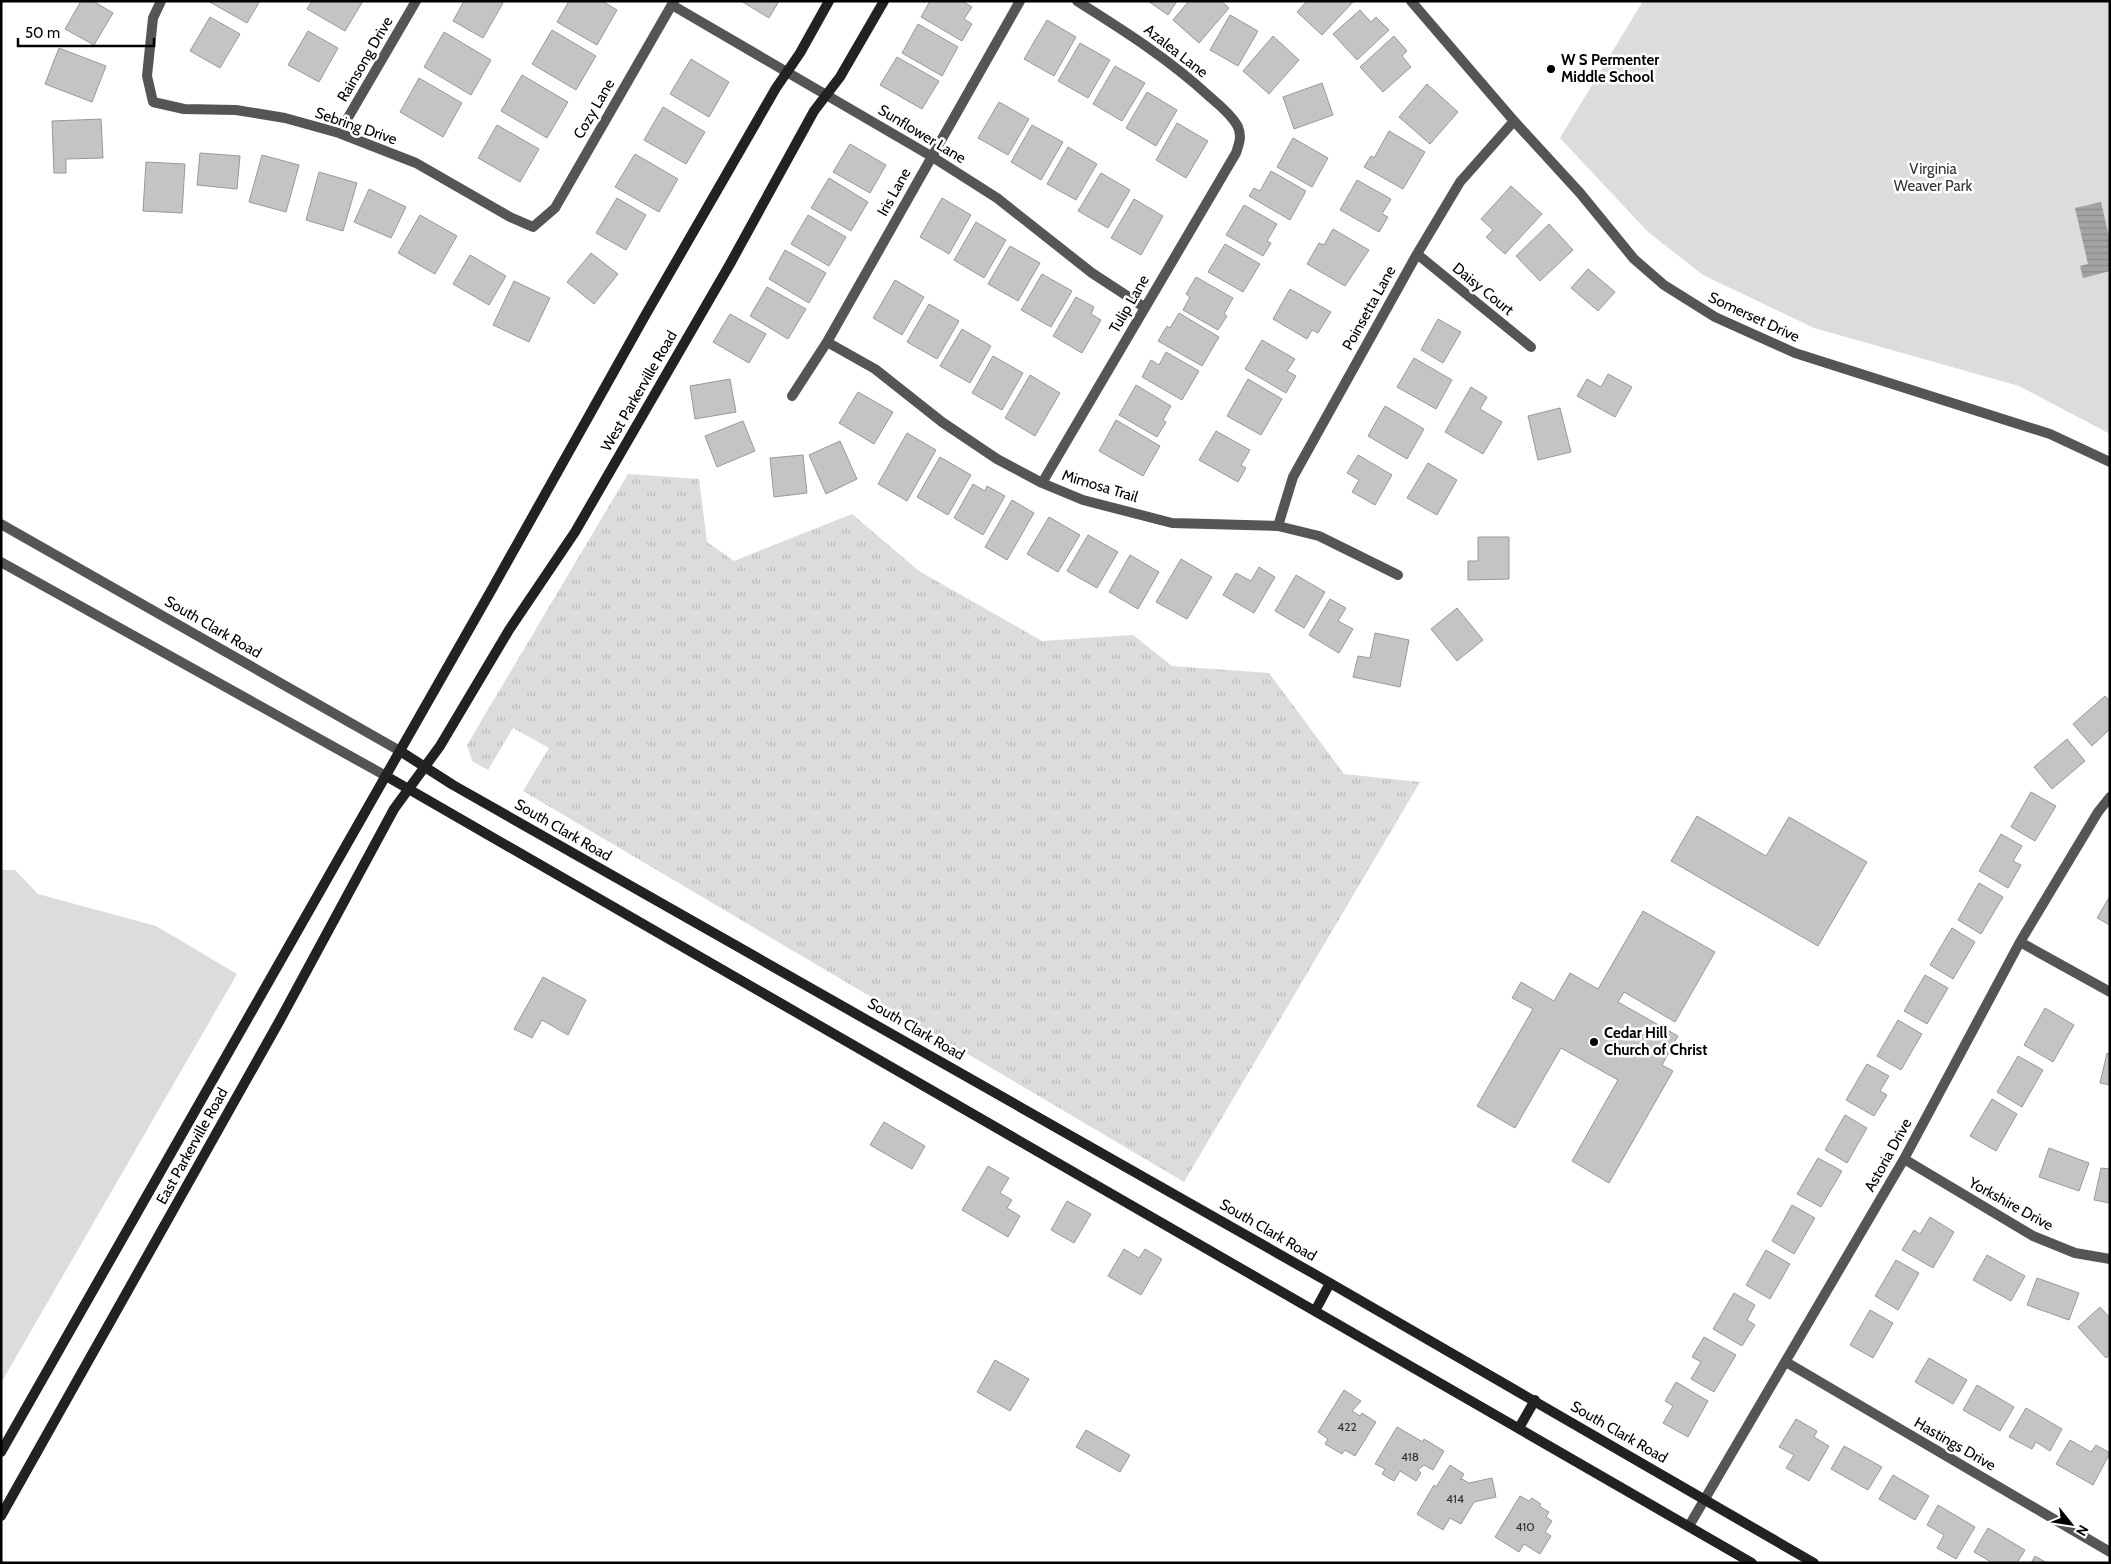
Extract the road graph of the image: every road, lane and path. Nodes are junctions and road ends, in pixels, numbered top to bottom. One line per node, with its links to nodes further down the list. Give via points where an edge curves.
1 (161, 1): 12 (street, Sebring Drive, via 153,18 148,76 153,102 184,109 236,110 285,118)
2 (416, 1): 12 (street, Rainsong Drive)
3 (829, 1): 9 (main road, West Parkerville Road)
4 (884, 1): 10 (main road, West Parkerville Road)
5 (1020, 1): 14 (street, Iris Lane)
6 (1076, 1): 13 (street, Azalea Lane, via 1140,40 1189,78 1226,112 1237,126)
7 (1411, 1): 11 (street, Somerset Drive)
8 (673, 3): 9 (street, Sunflower Lane); 15 (street, Cozy Lane, via 555,208)
9 (788, 71): 10 (street, Sunflower Lane); 27 (main road, West Parkerville Road, via 646,314)
10 (827, 94): 14 (street, Sunflower Lane); 28 (main road, West Parkerville Road, via 814,110 730,264 575,532 509,630)
11 (1514, 121): 16 (street, Poinsetta Lane, via 1460,182); 21 (street, Somerset Drive, via 1580,193 1634,259 1664,285 1714,318 1795,353 2050,434)
12 (340, 133): 15 (street, Sebring Drive, via 416,164)
13 (1241, 140): 17 (street, Tulip Lane)
14 (931, 156): 17 (street, Sunflower Lane, via 997,198 1092,273); 18 (street, Iris Lane)
15 (534, 227)
16 (1416, 254): 19 (street, Daisy Court); 24 (street, Poinsetta Lane, via 1293,477)
17 (1144, 307): 22 (street, Tulip Lane)
18 (827, 342): 20 (street, Iris Lane); 22 (street, Mimosa Trail, via 876,369 942,422 997,459)
19 (1530, 347)
20 (792, 396)
21 (2110, 462)
22 (1042, 483): 24 (street, Mimosa Trail, via 1083,500 1172,523)
23 (1, 524): 27 (street, South Clark Road)
24 (1278, 526): 26 (street, Mimosa Trail, via 1320,536)
25 (1, 562): 29 (street)
26 (1398, 575)
27 (400, 751): 28 (main road, South Clark Road); 29 (main road, East Parkerville Road)
28 (426, 767): 30 (main road, West Parkerville Road); 36 (main road, South Clark Road)
29 (386, 776): 30 (main road); 41 (main road, East Parkerville Road)
30 (409, 790): 37 (main road); 43 (main road, East Parkerville Road, via 394,809 280,1020)
31 (2110, 796): 32 (street, Astoria Drive)
32 (2020, 942): 33 (street); 34 (street, Astoria Drive)
33 (2110, 992)
34 (1904, 1159): 35 (street, Yorkshire Drive, via 2033,1236 2075,1253); 38 (street, Astoria Drive)
35 (2110, 1259)
36 (1330, 1283): 37 (main road); 39 (main road, South Clark Road)
37 (1315, 1311): 40 (main road)
38 (1786, 1362): 42 (street, Astoria Drive); 45 (street, Hastings Drive)
39 (1535, 1400): 40 (main road); 42 (main road, South Clark Road)
40 (1519, 1428): 44 (main road)
41 (1, 1452)
42 (1705, 1499): 44 (street, Astoria Drive); 47 (main road, South Clark Road)
43 (1, 1516)
44 (1689, 1526): 46 (main road)
45 (2110, 1552)
46 (1752, 1563)
47 (1814, 1563)

